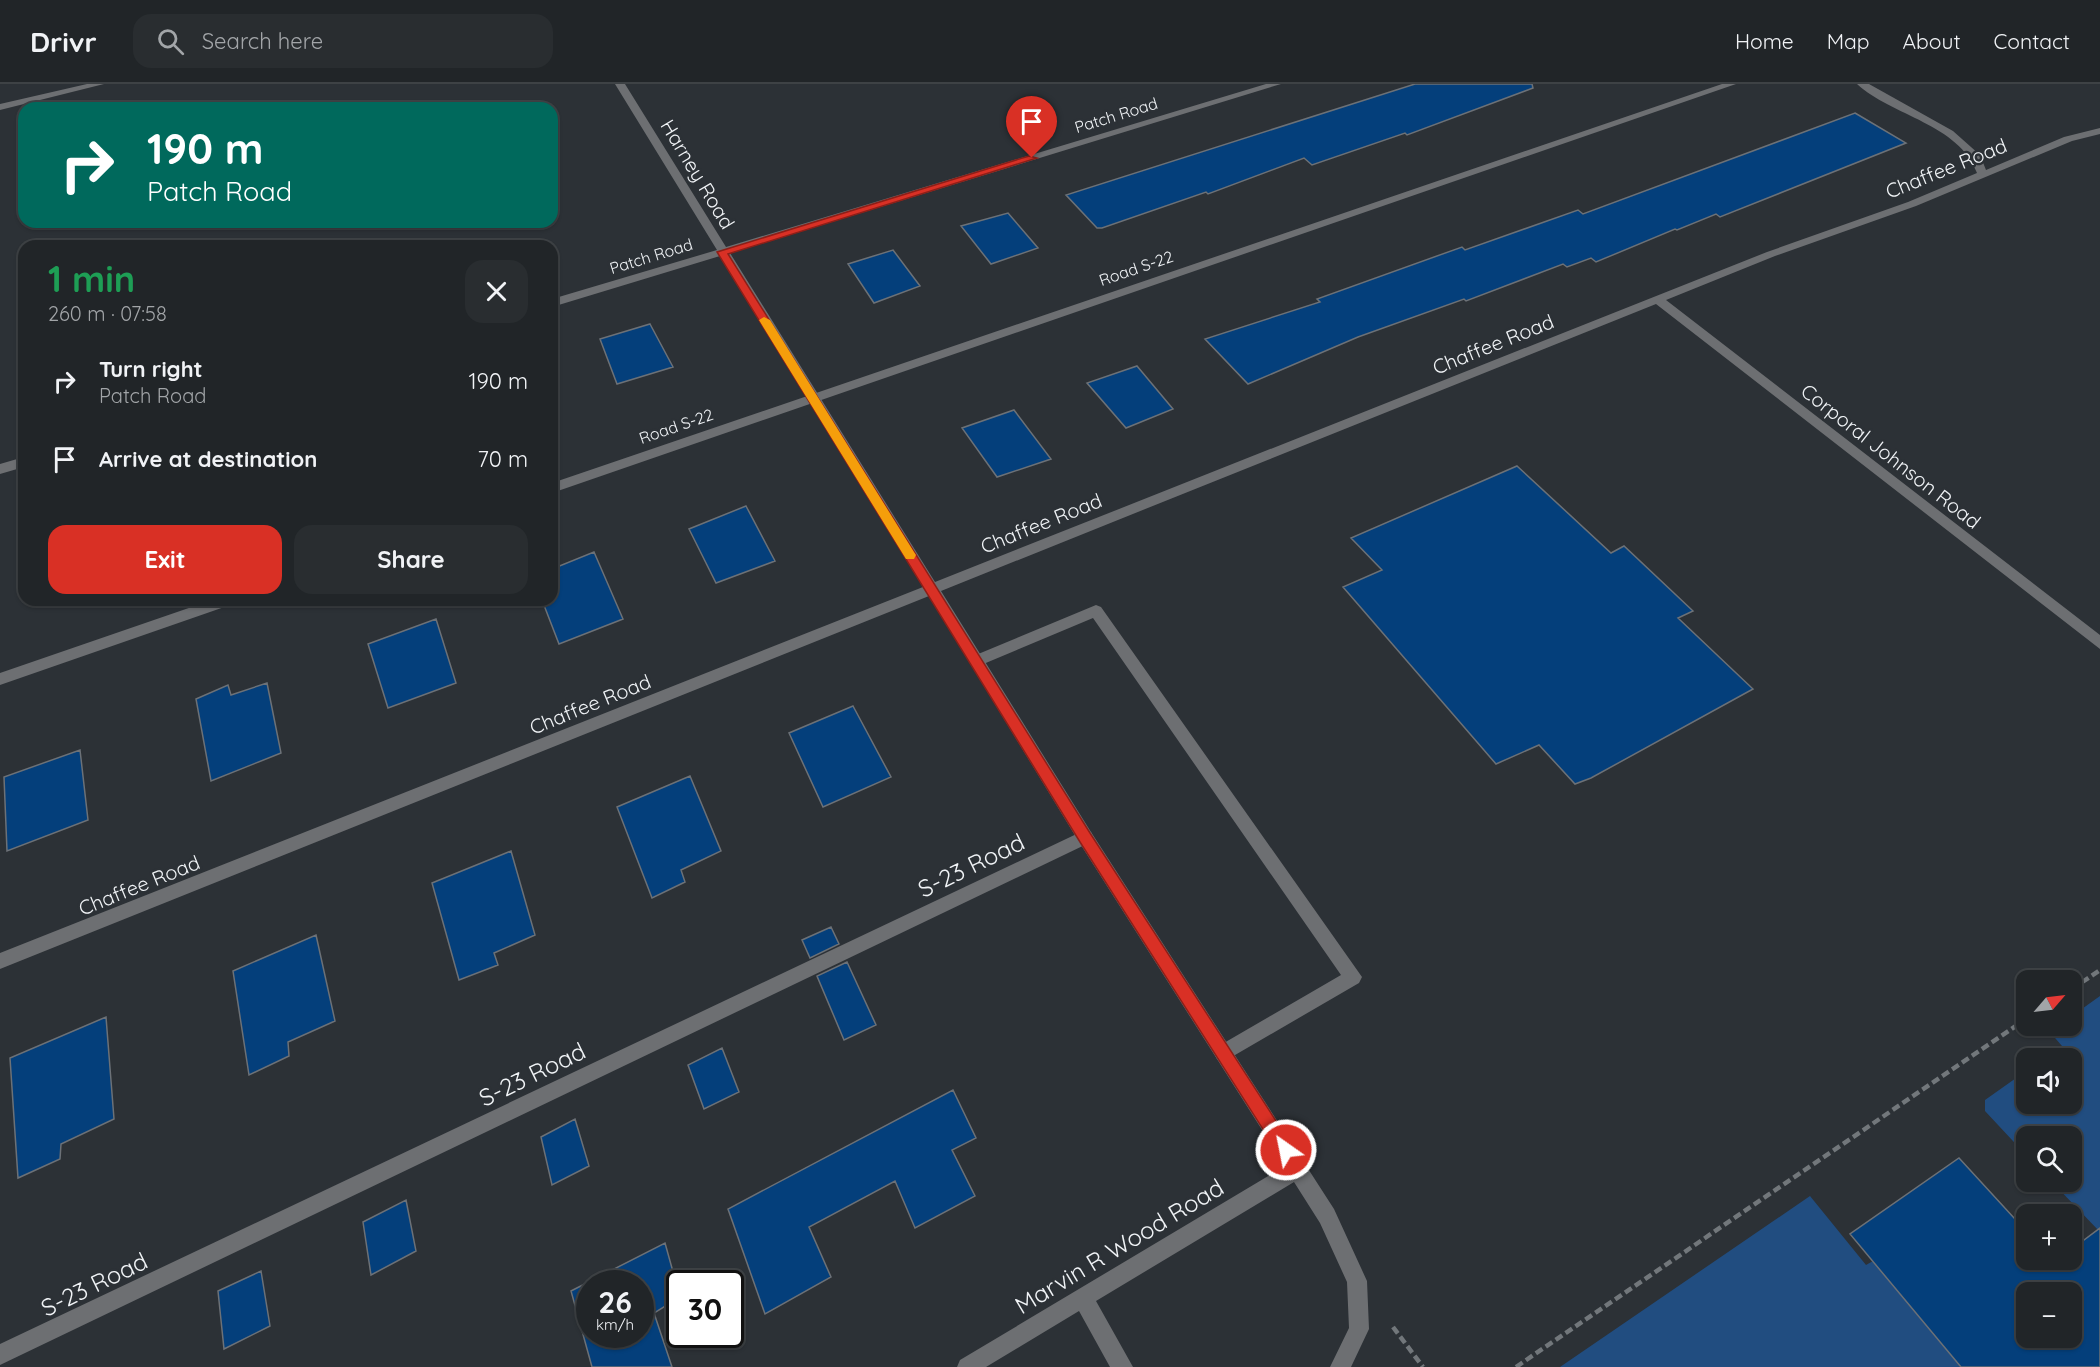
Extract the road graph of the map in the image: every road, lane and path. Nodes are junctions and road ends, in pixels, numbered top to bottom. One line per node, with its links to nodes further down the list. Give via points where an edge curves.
1 (99, 84): 6 (street)
2 (620, 84): 9 (street, Harney Road)
3 (1276, 84): 9 (street, Patch Road)
4 (1731, 84): 12 (street, Road S-22)
5 (1863, 84): 8 (street, via 1949,134 1976,157)
6 (0, 106)
7 (2100, 131): 8 (street, Chaffee Road, via 2068,139)
8 (1982, 174): 10 (street, Chaffee Road)
9 (722, 252): 11 (street, Patch Road); 12 (street, Harney Road)
10 (1657, 299): 16 (street, Chaffee Road); 18 (street, Corporal Johnson Road)
11 (558, 301)
12 (813, 398): 15 (street, Road S-22); 16 (street, Harney Road)
13 (18, 464): 14 (street)
14 (0, 469)
15 (558, 486)
16 (930, 588): 19 (street, Harney Road); 22 (street, Chaffee Road)
17 (211, 606): 20 (street)
18 (2100, 643)
19 (976, 661): 21 (street, Harney Road); 26 (street, via 1096,611 1353,977)
20 (0, 679)
21 (1085, 837): 26 (street, Harney Road); 29 (street, S-23 Road)
22 (0, 961)
23 (2100, 970): 24 (path)
24 (2082, 982)
25 (2016, 1026): 33 (path)
26 (1223, 1053): 27 (street, Harney Road)
27 (1298, 1169): 28 (street, Marvin R Wood Road); 32 (street, Harney Road, via 1327,1216 1357,1281 1359,1329)
28 (1083, 1298): 30 (street, Marvin R Wood Road); 31 (street)
29 (0, 1355)
30 (967, 1367)
31 (1123, 1367)
32 (1340, 1367)
33 (1516, 1367)

